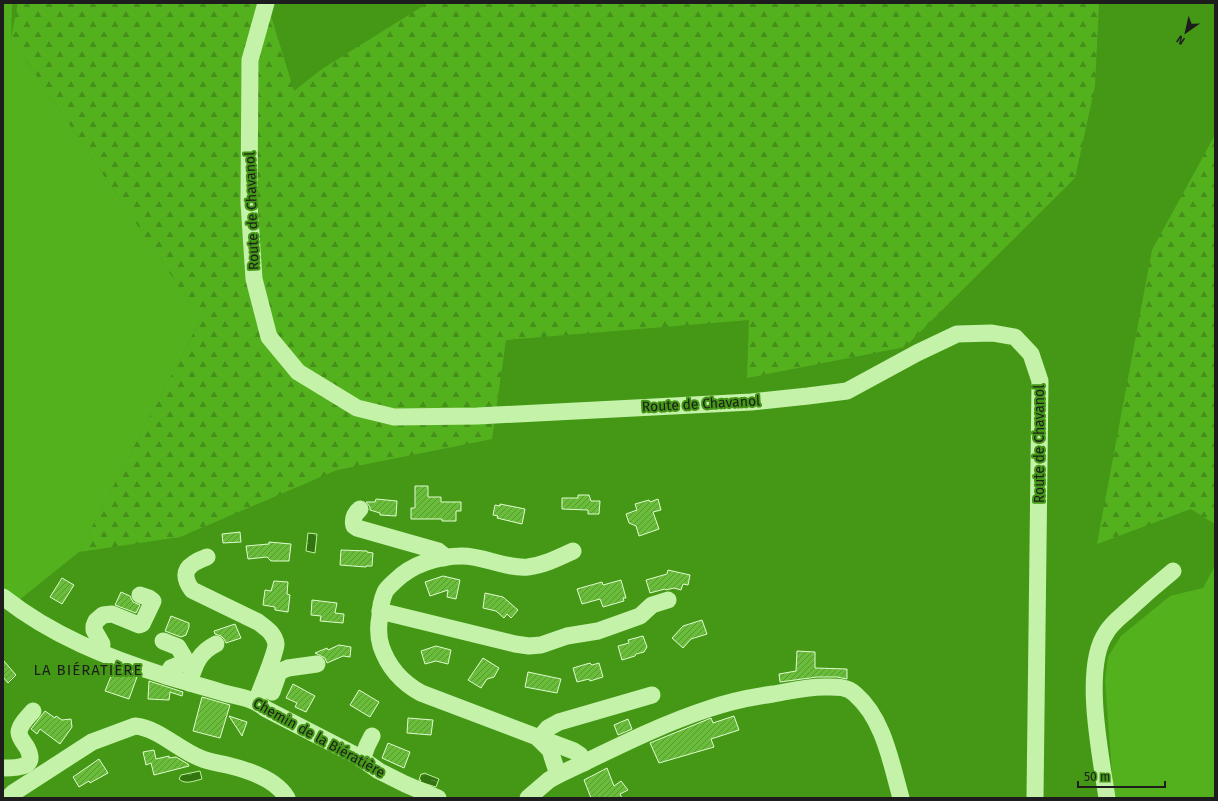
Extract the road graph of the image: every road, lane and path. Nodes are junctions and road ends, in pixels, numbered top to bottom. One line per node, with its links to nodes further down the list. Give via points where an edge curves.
1 (266, 3): 32 (street, Route de Chavanol, via 250,60 249,204 254,279 269,337 298,372 357,408 394,418 477,416 751,402 808,396 847,391 957,334 992,333 1015,337 1031,354 1040,381)
2 (360, 509): 5 (street, via 354,519 354,526 357,528 438,551)
3 (573, 550): 5 (street, via 547,562 526,567 463,556)
4 (207, 557): 18 (street, via 187,568 186,583 192,590 258,622 273,635 276,644)
5 (444, 558): 10 (street, via 423,563 399,577 385,592)
6 (1173, 571): 33 (street, via 1113,624 1100,642 1095,664 1096,713)
7 (140, 595): 13 (street, via 153,601 142,624 109,614 96,621 94,630 102,644)
8 (3, 597): 13 (street, Chemin de la Biératière, via 44,625)
9 (668, 600): 10 (street, via 652,605 640,616 598,631 528,646)
10 (380, 611): 21 (street, via 379,640 384,655 404,682 421,693)
11 (162, 641): 15 (street, via 178,647 184,657 181,664 170,668)
12 (216, 644): 16 (street, via 198,659)
13 (101, 652): 15 (street, Chemin de la Biératière)
14 (317, 664): 18 (street, via 288,668 279,672)
15 (166, 676): 16 (street, Chemin de la Biératière)
16 (189, 683): 18 (street, Chemin de la Biératière)
17 (652, 695): 21 (street, via 559,722 548,728)
18 (261, 706): 22 (street, Chemin de la Biératière)
19 (33, 711): 24 (street, via 19,732 30,754 29,762 19,768)
20 (372, 736): 22 (street)
21 (539, 739): 23 (street, via 574,751 580,755); 25 (street, via 550,750)
22 (362, 760): 29 (street, Chemin de la Biératière, via 405,784)
23 (584, 763): 25 (street); 31 (street, via 645,733 708,709 759,696 806,688 843,688 855,693 874,717)
24 (3, 768)
25 (558, 775): 30 (street)
26 (3, 794): 27 (street)
27 (8, 798): 28 (street, via 92,742 135,726 152,732 200,758 262,777 280,789)
28 (287, 798)
29 (438, 798)
30 (528, 798)
31 (901, 798)
32 (1035, 798)
33 (1107, 798)

